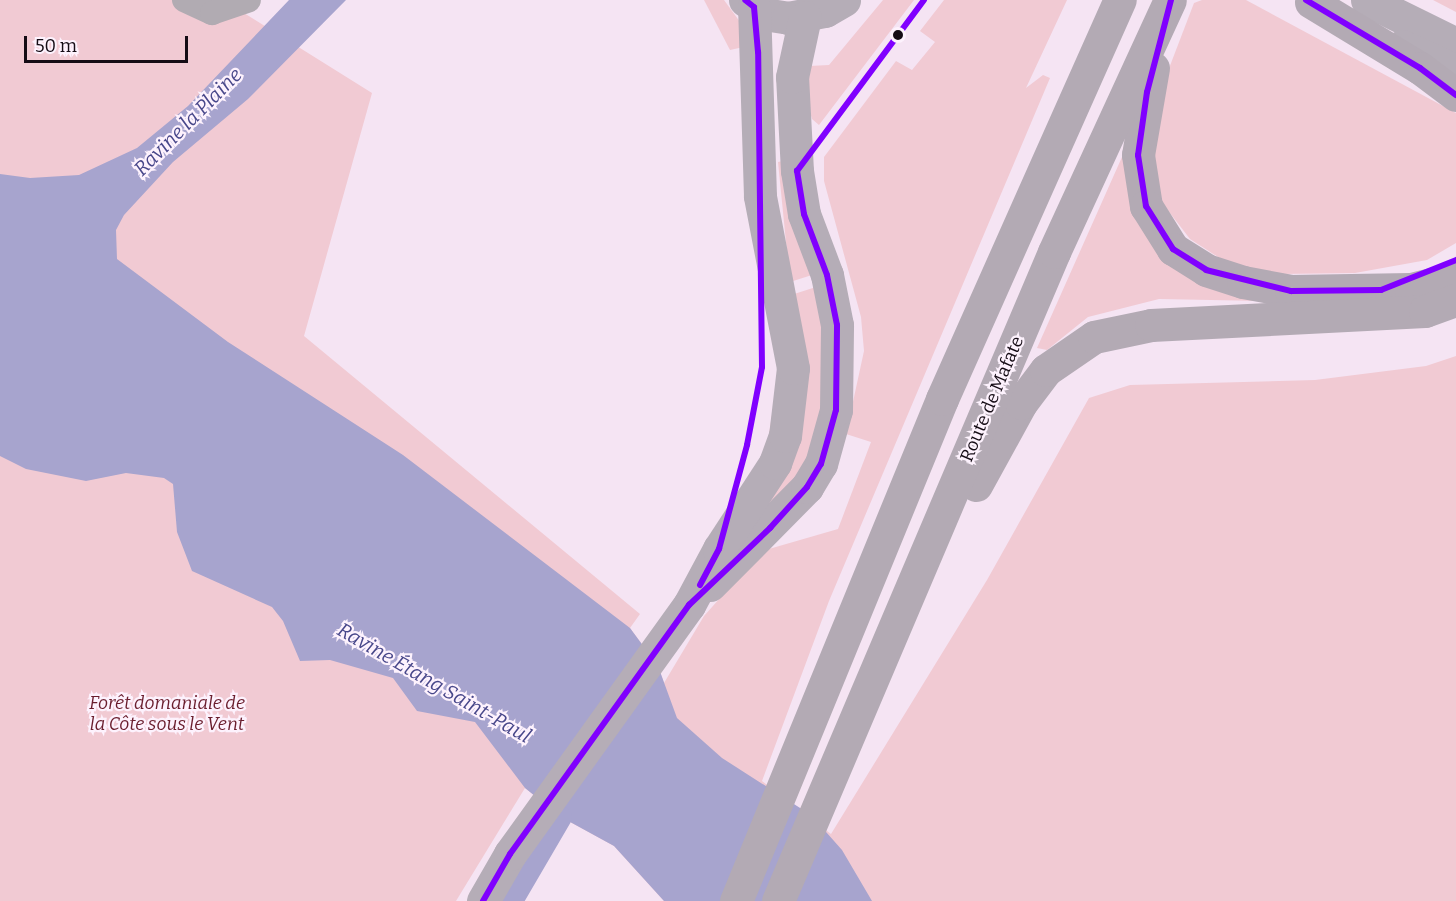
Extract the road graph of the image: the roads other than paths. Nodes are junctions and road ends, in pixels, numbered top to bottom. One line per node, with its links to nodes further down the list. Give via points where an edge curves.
1 (184, 0): 2 (street, via 212,13)
2 (249, 0)
3 (844, 0): 9 (main road)
4 (1120, 0): 20 (highway, via 942,399)
5 (1171, 0): 15 (highway, via 1147,92 1138,155 1146,206 1173,249 1206,270 1243,282 1291,291); 18 (highway, Route de Mafate, via 1054,252)
6 (1367, 0): 10 (main road)
7 (1309, 1): 11 (main road); 12 (highway)
8 (749, 4): 9 (main road, via 770,15); 17 (main road, via 760,196 793,368 791,397 785,436 775,463 719,549)
9 (805, 17): 17 (main road, via 792,77 797,171 804,214 826,275 837,325 833,428 821,465 807,487)
10 (1456, 44)
11 (1456, 71)
12 (1456, 95)
13 (1456, 260): 15 (highway)
14 (1456, 279): 15 (highway, via 1411,289)
15 (1381, 290)
16 (1456, 300): 18 (highway, via 1425,311 1361,317 1151,325 1094,337 1064,355 1046,370 1021,403)
17 (689, 605): 19 (main road, via 510,854)
18 (887, 646): 21 (highway, Route de Mafate)
19 (483, 901)
20 (736, 901)
21 (778, 901)

